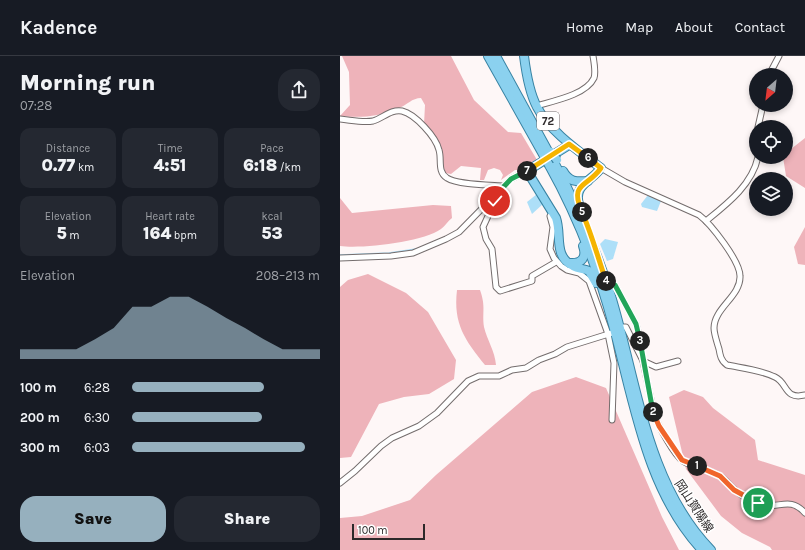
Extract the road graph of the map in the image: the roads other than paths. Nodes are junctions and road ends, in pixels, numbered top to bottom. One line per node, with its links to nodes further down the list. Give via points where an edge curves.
1 (488, 56): 10 (main road, 岡山賀陽線 / 72)
2 (496, 56): 10 (main road, 岡山賀陽線 / 72)
3 (524, 56): 7 (main road, 72)
4 (593, 56): 7 (street, via 595,73 591,82 568,97)
5 (779, 56): 6 (street)
6 (773, 68)
7 (536, 106): 9 (main road, 72)
8 (340, 119): 16 (street, via 364,122 390,113 403,112 419,122 434,139 439,150 441,171 446,178)
9 (569, 144): 13 (main road, 72); 14 (main road, 72)
10 (548, 154): 11 (main road, 岡山賀陽線 / 72, bridge)
11 (554, 163): 15 (main road, 岡山賀陽線 / 72, via 569,180); 18 (main road, 岡山賀陽線 / 72); 21 (main road, 岡山賀陽線 / 72, via 578,208)
12 (756, 164): 20 (street, via 735,198)
13 (601, 168): 15 (main road, 岡山賀陽線 / 72); 20 (street, via 625,182 699,215)
14 (527, 171): 16 (street, via 511,179); 19 (main road)
15 (588, 181): 21 (main road, 岡山賀陽線 / 72, via 579,188 577,196 592,235)
16 (504, 186): 17 (street)
17 (494, 197): 22 (street, via 459,232 429,247 413,253 391,256); 23 (street, via 495,201 483,227 492,249 496,287 500,291 532,281 532,276)
18 (566, 197): 24 (main road, 岡山賀陽線 / 72, via 568,210 585,255 579,262); 26 (main road, 岡山賀陽線 / 72, via 595,268)
19 (553, 212): 23 (street, via 550,216 553,227 550,248); 24 (main road, via 559,226 561,255)
20 (706, 221): 29 (street, via 737,264 740,275 738,286 714,326 722,361 775,377 789,393)
21 (592, 243): 25 (main road, 岡山賀陽線 / 72)
22 (340, 258)
23 (556, 262): 26 (street, via 567,270 585,276)
24 (569, 263): 26 (main road, 岡山賀陽線 / 72, via 588,271 593,276)
25 (606, 282): 26 (main road, 岡山賀陽線 / 72); 27 (street, via 615,285 636,324)
26 (614, 330): 27 (street, via 626,327); 30 (street); 31 (street, via 567,346 526,368 512,370 499,376 480,376 468,381 437,413 419,426 392,438); 33 (main road, 岡山賀陽線 / 72, via 654,469 670,505); 34 (main road, 岡山賀陽線 / 72, via 663,478 687,520)
27 (642, 361): 28 (street, via 656,367); 32 (street, via 654,414 682,460 720,476 734,490 758,503 794,505)
28 (678, 361)
29 (805, 395)
30 (612, 420)
31 (340, 483)
32 (805, 513)
33 (702, 550)
34 (711, 550)

